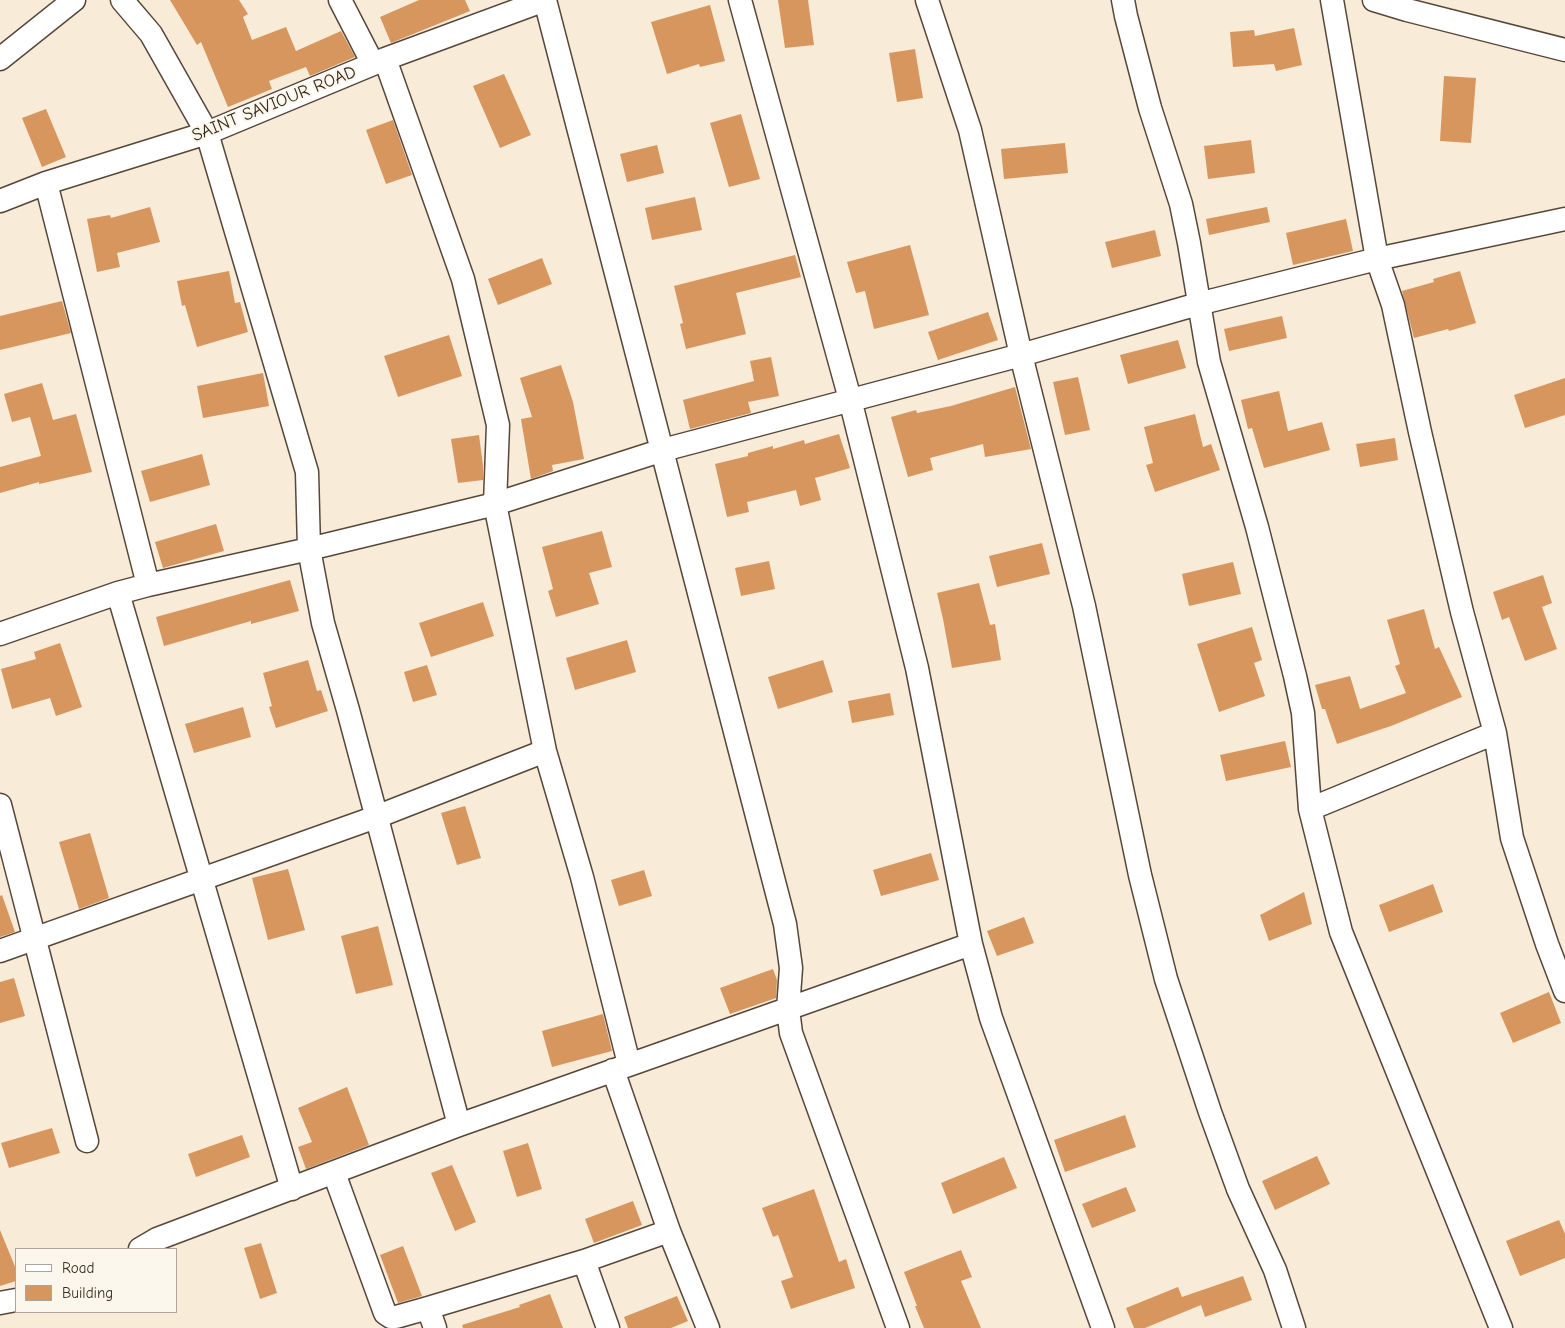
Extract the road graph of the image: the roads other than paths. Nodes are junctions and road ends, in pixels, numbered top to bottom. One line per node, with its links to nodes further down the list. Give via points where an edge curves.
1 (74, 0): 12 (street)
2 (122, 0): 14 (street, via 151,34)
3 (340, 0): 13 (street)
4 (545, 0): 13 (street, SAINT SAVIOUR ROAD); 22 (street)
5 (740, 0): 21 (street)
6 (927, 0): 20 (street, via 970,130)
7 (1123, 0): 19 (street, via 1150,108 1181,204)
8 (1332, 0): 18 (street)
9 (1374, 0): 10 (street)
10 (1410, 5): 11 (street)
11 (1565, 50)
12 (0, 59)
13 (379, 62): 14 (street, SAINT SAVIOUR ROAD); 23 (street, via 463,279 498,425)
14 (207, 133): 15 (street, SAINT SAVIOUR ROAD); 24 (street, via 307,472)
15 (46, 183): 16 (street, SAINT SAVIOUR ROAD); 25 (street)
16 (0, 201)
17 (1565, 219): 18 (street)
18 (1377, 259): 19 (street); 28 (street, via 1393,305 1462,612)
19 (1198, 304): 20 (street); 31 (street, via 1209,362 1257,527 1303,712)
20 (1021, 355): 21 (street); 54 (street, via 1084,606 1140,875 1166,979 1238,1189 1275,1270)
21 (850, 399): 22 (street); 35 (street, via 917,668)
22 (663, 450): 23 (street); 38 (street, via 785,924 791,968)
23 (494, 504): 24 (street); 29 (street)
24 (309, 549): 25 (street); 32 (street, via 323,623)
25 (148, 585): 26 (street)
26 (118, 593): 27 (street); 33 (street)
27 (0, 634)
28 (1496, 733): 31 (street); 37 (street, via 1512,838)
29 (545, 750): 32 (street); 39 (street, via 582,876)
30 (0, 805): 34 (street)
31 (1310, 809): 55 (street, via 1340,932)
32 (376, 816): 33 (street); 40 (street)
33 (202, 880): 34 (street); 43 (street)
34 (36, 938): 36 (street); 41 (street)
35 (971, 944): 38 (street); 53 (street, via 991,1018)
36 (0, 951)
37 (1565, 991)
38 (788, 1009): 39 (street); 52 (street, via 791,1033)
39 (621, 1067): 40 (street); 44 (street)
40 (459, 1125): 42 (street)
41 (87, 1141)
42 (334, 1173): 43 (street); 49 (street, via 385,1313 391,1317)
43 (292, 1189): 45 (street, via 157,1239)
44 (669, 1231): 46 (street); 51 (street)
45 (142, 1248)
46 (584, 1261): 49 (street); 50 (street)
47 (15, 1300): 48 (street)
48 (0, 1303)
49 (432, 1318)
50 (608, 1328)
51 (708, 1328)
52 (898, 1328)
53 (1102, 1328)
54 (1294, 1328)
55 (1501, 1328)

